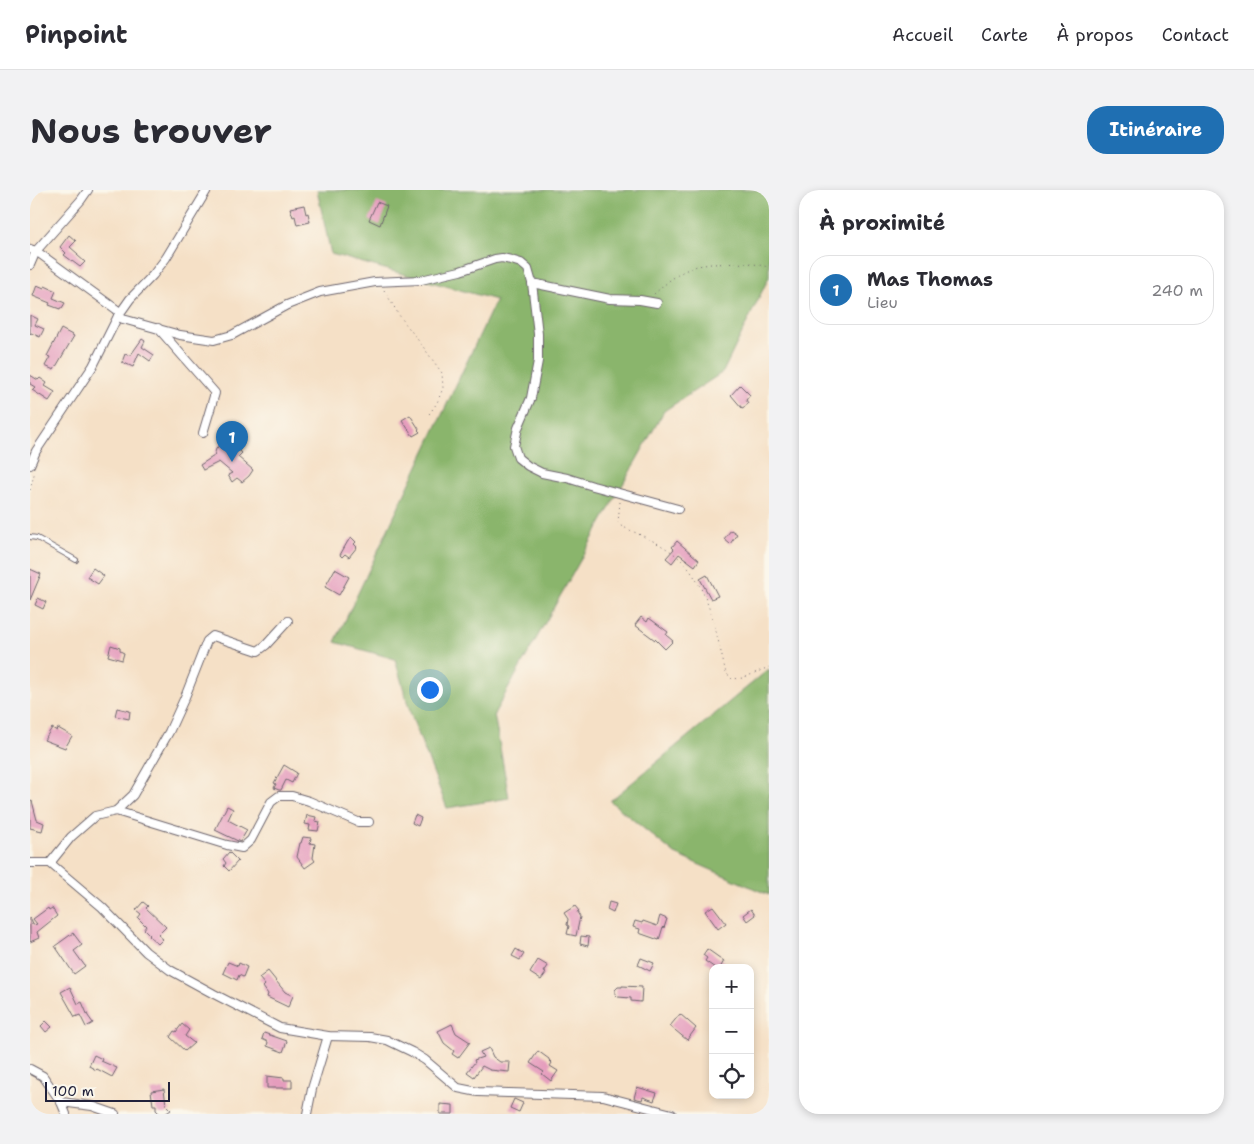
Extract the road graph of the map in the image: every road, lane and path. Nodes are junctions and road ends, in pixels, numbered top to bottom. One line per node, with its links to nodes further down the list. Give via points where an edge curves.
1 (88, 190): 3 (street)
2 (207, 190): 10 (street, via 166,258)
3 (33, 250): 4 (street); 10 (street)
4 (30, 265)
5 (769, 267): 8 (path, via 749,263 696,266 670,280 652,296)
6 (382, 282): 7 (street, via 421,280 502,258 522,263 528,269); 11 (street, via 320,292 232,335 214,340); 12 (path, via 384,292 399,315 442,373 443,388)
7 (532, 283): 8 (street, via 610,299); 16 (street, via 538,361 531,398 514,446 518,458 542,473)
8 (640, 300): 9 (street)
9 (657, 303)
10 (119, 314): 11 (street, via 123,319); 14 (street, via 93,366 36,451)
11 (158, 328): 13 (street, via 215,393)
12 (427, 417)
13 (203, 433)
14 (33, 466): 15 (path)
15 (30, 490)
16 (621, 494): 17 (street); 21 (path, via 618,522 621,526 666,548 681,560 704,593 726,673 732,679 743,678)
17 (678, 509)
18 (30, 537): 19 (lane)
19 (76, 560)
20 (288, 620): 22 (street, via 258,651 213,636 208,641 169,732 133,795)
21 (769, 668)
22 (116, 811): 23 (street, via 242,848 251,840 270,802 279,796 292,796 358,822); 25 (street, via 95,816 71,837)
23 (369, 822)
24 (30, 863): 25 (street)
25 (50, 863): 26 (street, via 102,907 146,952 170,970 280,1028)
26 (328, 1036): 31 (street); 32 (street, via 386,1040 412,1052 458,1088 478,1092 603,1096)
27 (30, 1069): 28 (street, via 43,1076)
28 (61, 1102): 29 (street); 30 (street, via 92,1106)
29 (66, 1114)
30 (115, 1114)
31 (307, 1114)
32 (672, 1114)

